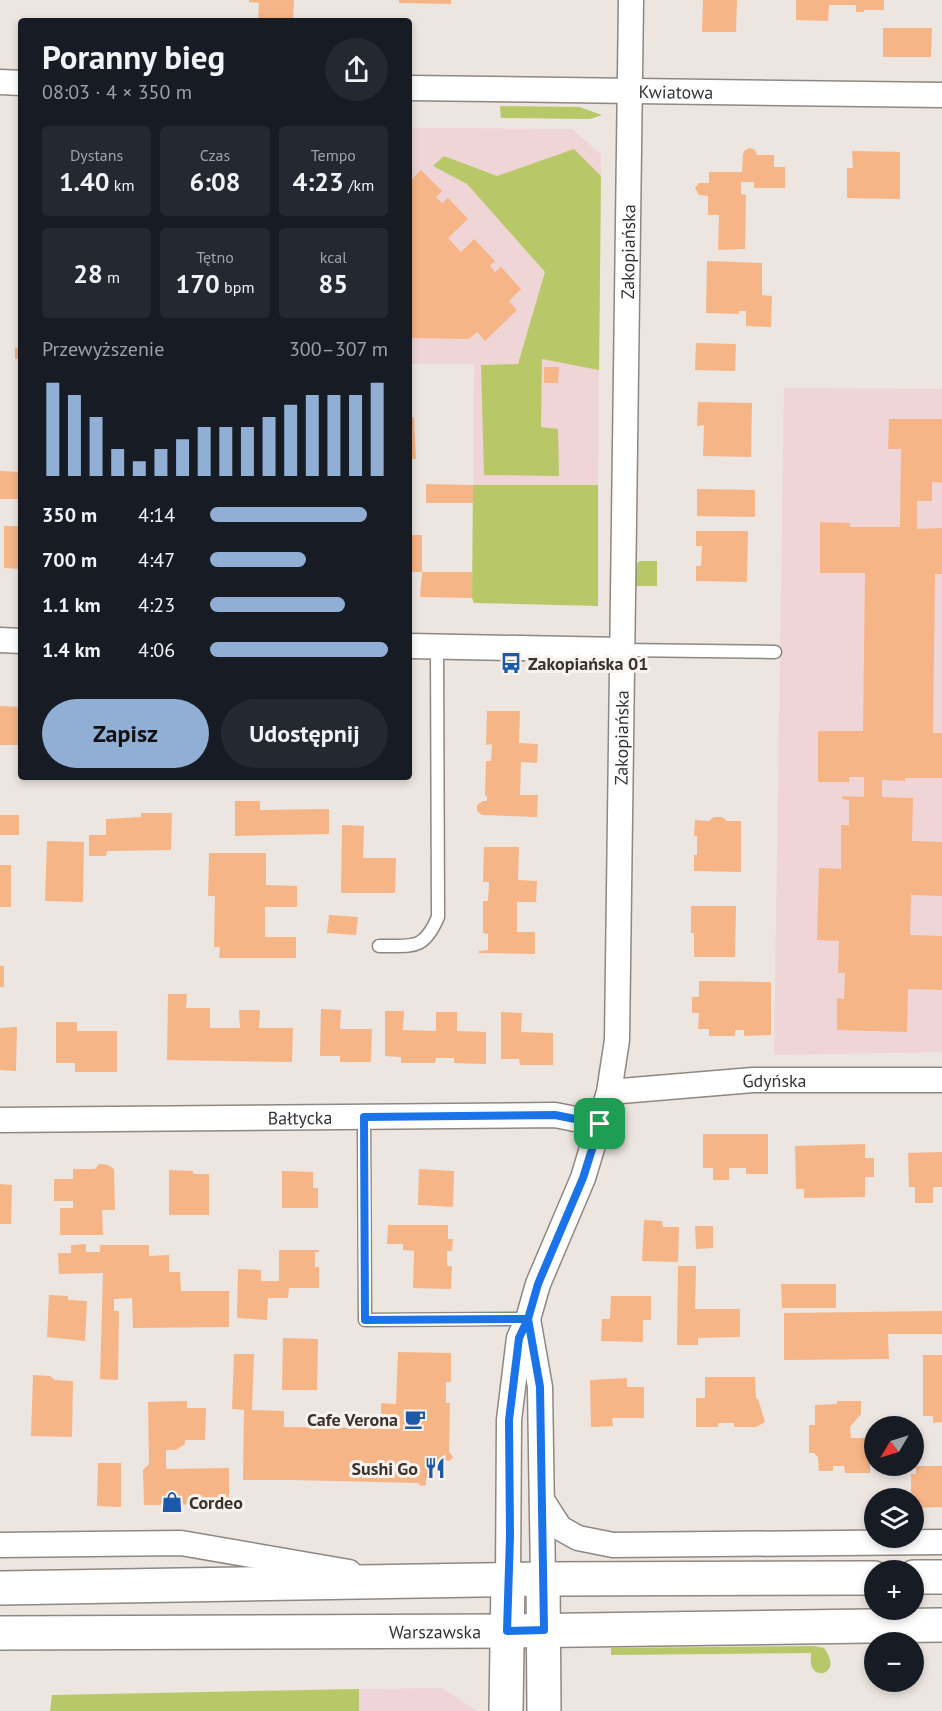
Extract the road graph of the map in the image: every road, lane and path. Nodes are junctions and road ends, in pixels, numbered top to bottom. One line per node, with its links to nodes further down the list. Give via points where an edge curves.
1 (631, 0): 5 (street, Zakopiańska)
2 (0, 82): 3 (street)
3 (18, 83)
4 (412, 88): 5 (street, Kwiatowa)
5 (629, 91): 6 (street, Kwiatowa); 11 (street, Zakopiańska)
6 (942, 95)
7 (0, 640): 8 (street)
8 (18, 641)
9 (412, 646): 10 (street)
10 (437, 646): 11 (street); 13 (lane, via 438,917 430,934 418,945)
11 (621, 650): 12 (lane); 15 (street, Zakopiańska, via 617,1040)
12 (775, 652)
13 (379, 946)
14 (942, 1080): 15 (street, Gdyńska, via 753,1080)
15 (609, 1092): 18 (street, Zakopiańska)
16 (364, 1117): 17 (street, Bałtycka); 18 (street, Bałtycka, via 555,1115); 19 (lane, via 365,1320)
17 (0, 1120)
18 (600, 1124): 19 (street, Zakopiańska)
19 (528, 1319): 20 (street, Zakopiańska, via 540,1387); 27 (street, Zakopiańska, via 519,1338 509,1420)
20 (542, 1500): 21 (street, via 560,1528 578,1538 613,1545); 26 (street, Zakopiańska)
21 (942, 1542)
22 (0, 1545): 28 (street, via 181,1543)
23 (924, 1577): 24 (main road)
24 (942, 1577)
25 (864, 1578): 26 (main road)
26 (543, 1579): 27 (main road); 31 (main road)
27 (508, 1580): 28 (main road); 32 (main road)
28 (405, 1582): 29 (main road)
29 (0, 1588)
30 (942, 1625): 31 (main road, Warszawska)
31 (544, 1630): 32 (main road, Warszawska); 35 (main road)
32 (507, 1631): 33 (main road, Warszawska); 34 (main road)
33 (0, 1633)
34 (506, 1711)
35 (544, 1711)

